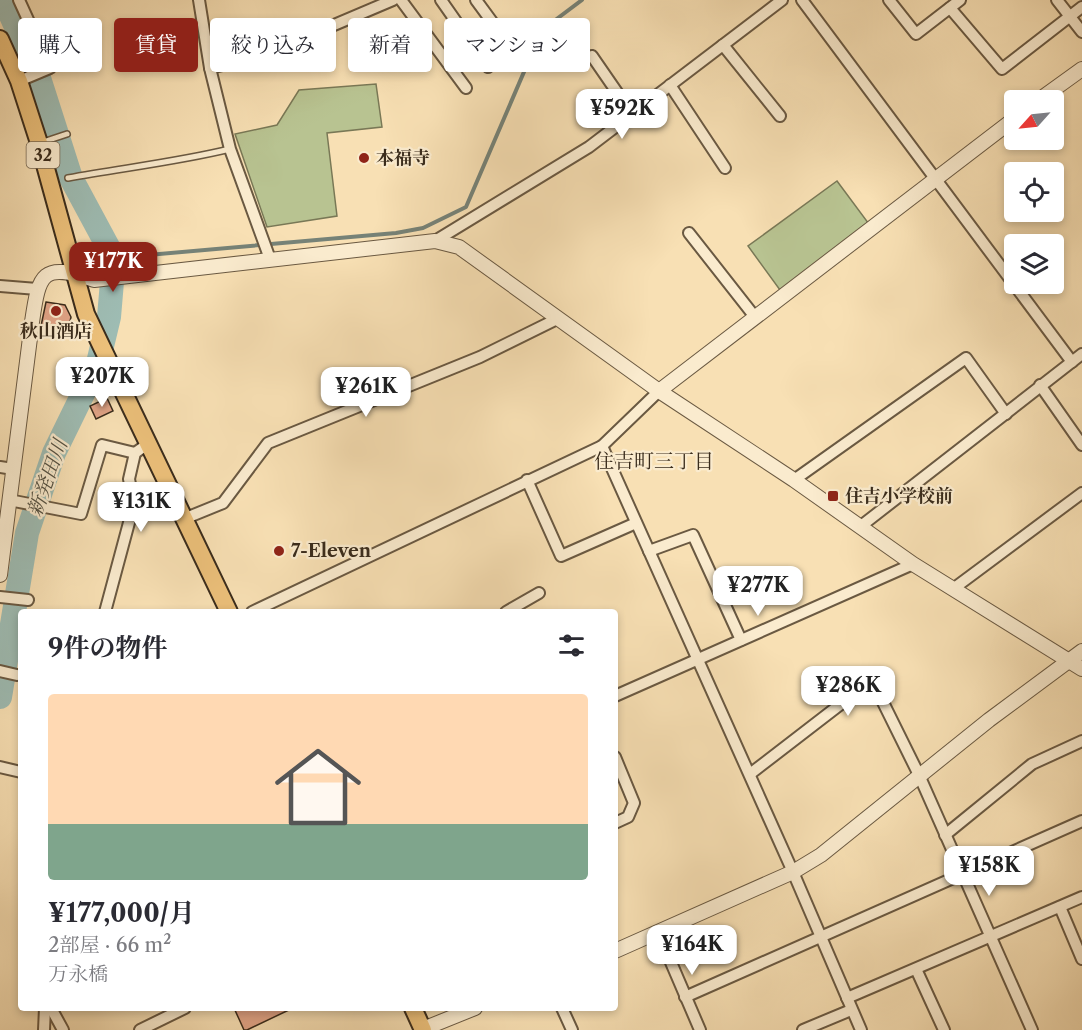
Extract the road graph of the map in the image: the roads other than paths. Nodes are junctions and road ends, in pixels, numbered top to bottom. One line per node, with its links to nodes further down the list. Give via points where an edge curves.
1 (19, 0): 23 (street, via 50,68)
2 (199, 0): 20 (street)
3 (393, 0): 15 (street)
4 (401, 0): 25 (street)
5 (441, 0): 6 (street, via 488,67 512,49)
6 (476, 0)
7 (782, 0): 18 (street)
8 (802, 0): 35 (street)
9 (889, 0): 13 (street, via 916,34)
10 (960, 0): 13 (street)
11 (1057, 0): 14 (street)
12 (1082, 7): 14 (street)
13 (950, 8): 14 (street, via 1002,69)
14 (1070, 17): 16 (street)
15 (336, 24)
16 (1082, 32)
17 (0, 39): 23 (main road, 32)
18 (723, 45): 24 (street); 28 (street)
19 (592, 56): 27 (street)
20 (210, 68)
21 (1082, 69): 26 (street)
22 (211, 72): 32 (street)
23 (26, 78): 31 (main road, 32)
24 (670, 85): 27 (street); 33 (street)
25 (466, 88)
26 (1053, 90)
27 (632, 114): 37 (street, via 589,147)
28 (780, 116)
29 (1004, 126): 35 (street)
30 (67, 134): 31 (lane)
31 (47, 140): 39 (main road, 32)
32 (231, 149): 34 (lane, via 181,161); 38 (street)
33 (725, 168)
34 (68, 178)
35 (935, 178): 42 (street); 45 (street)
36 (689, 233): 42 (street)
37 (435, 241): 38 (street); 43 (street, via 459,247)
38 (270, 259): 39 (street, via 94,280)
39 (76, 274): 41 (street, via 57,270 43,277); 49 (main road, 32, via 86,314)
40 (0, 286): 41 (street)
41 (37, 289): 53 (street)
42 (755, 317): 47 (street)
43 (557, 319): 47 (street); 58 (street, via 480,357 268,443 223,502)
44 (1082, 354): 45 (street)
45 (1072, 362): 46 (street)
46 (1040, 385): 48 (street); 51 (street)
47 (659, 391): 50 (street); 55 (street)
48 (1006, 414): 55 (street, via 966,358); 60 (street)
49 (149, 443): 52 (street); 58 (main road, 32)
50 (602, 446): 54 (street); 59 (street)
51 (1082, 446)
52 (135, 453): 57 (street, via 102,445 81,514); 68 (street, via 129,478 134,504)
53 (6, 468): 57 (street)
54 (527, 480): 59 (street, via 561,556); 70 (street)
55 (794, 480): 60 (street)
56 (1082, 494): 64 (street)
57 (9, 500): 63 (street)
58 (186, 518): 69 (main road, 32)
59 (636, 523): 61 (street)
60 (861, 526): 62 (street)
61 (649, 551): 72 (street, via 693,535); 74 (street)
62 (913, 564): 64 (street); 72 (street)
63 (0, 575)
64 (952, 589): 75 (street)
65 (539, 593): 71 (street)
66 (5, 598): 67 (street)
67 (28, 600)
68 (106, 609)
69 (228, 609)
70 (258, 609)
71 (511, 609)
72 (741, 640): 74 (street)
73 (1082, 651): 75 (street)
74 (697, 660): 79 (street); 84 (street)
75 (1068, 661): 76 (street); 85 (street)
76 (1082, 669)
77 (0, 671): 78 (street)
78 (17, 675)
79 (618, 695)
80 (1082, 741): 88 (street, via 1032,764)
81 (618, 764): 87 (street, via 634,802 628,817)
82 (0, 767): 83 (street)
83 (18, 771)
84 (750, 774): 85 (street, via 872,680); 89 (street)
85 (919, 775): 88 (street); 89 (street, via 821,855)
86 (1082, 821): 90 (street)
87 (618, 822)
88 (945, 835): 90 (street)
89 (794, 872): 93 (street); 94 (street)
90 (963, 874): 94 (street); 95 (street)
91 (1082, 897): 92 (street)
92 (1060, 907): 95 (street); 97 (street)
93 (658, 932): 96 (street); 99 (street)
94 (820, 938): 99 (street); 100 (street)
95 (991, 938): 98 (street); 117 (street)
96 (618, 950)
97 (1082, 959)
98 (916, 969): 100 (street); 116 (street)
99 (685, 997): 113 (street)
100 (847, 998): 101 (street)
101 (852, 1010): 114 (street); 115 (street)
102 (45, 1011): 108 (street)
103 (53, 1011): 109 (street)
104 (179, 1011): 110 (street)
105 (414, 1011): 111 (main road)
106 (468, 1011): 111 (street)
107 (563, 1011): 112 (street)
108 (44, 1030)
109 (63, 1030)
110 (140, 1030)
111 (423, 1030)
112 (572, 1030)
113 (700, 1030)
114 (803, 1030)
115 (861, 1030)
116 (944, 1030)
117 (1032, 1030)

